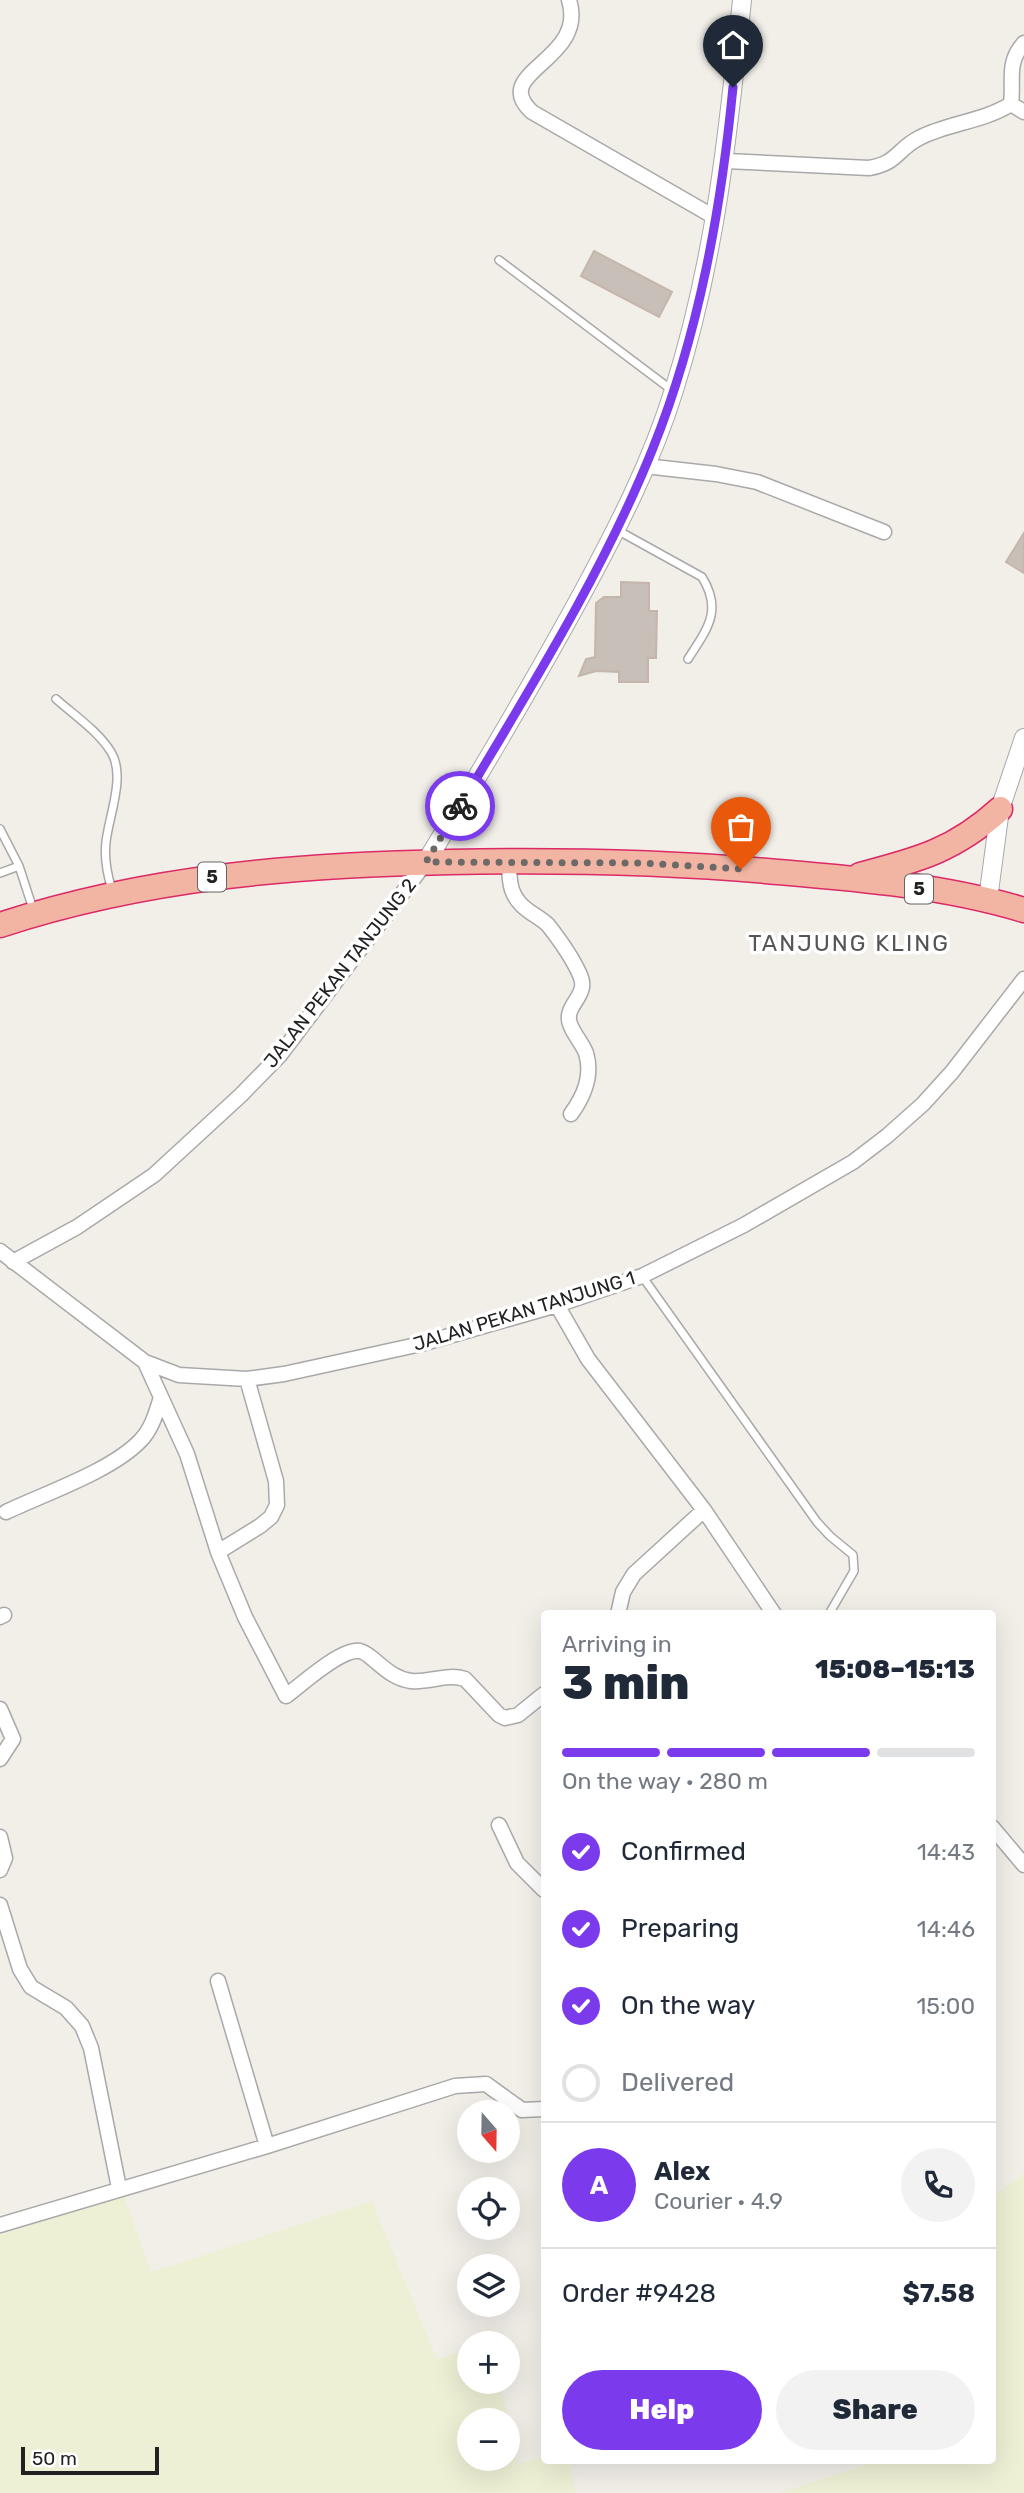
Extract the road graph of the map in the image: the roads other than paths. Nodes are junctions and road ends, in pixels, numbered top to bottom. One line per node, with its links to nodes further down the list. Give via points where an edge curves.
1 (569, 0): 7 (street, via 572,24 554,53 522,84 522,103)
2 (743, 0): 6 (street, JALAN PEKAN TANJUNG 2)
3 (1024, 43): 4 (street, via 1009,74)
4 (1011, 104): 5 (street); 6 (street, via 995,114 918,139 881,166)
5 (1024, 112)
6 (726, 161): 7 (street, JALAN PEKAN TANJUNG 2)
7 (716, 218): 9 (street, JALAN PEKAN TANJUNG 2)
8 (499, 260): 9 (lane)
9 (674, 392): 10 (street, JALAN PEKAN TANJUNG 2)
10 (645, 466): 11 (street, JALAN PEKAN TANJUNG 2); 12 (street, via 757,482)
11 (616, 530): 13 (lane, via 702,577 709,588 713,600 709,625); 19 (street, JALAN PEKAN TANJUNG 2, via 539,674)
12 (884, 532)
13 (688, 659)
14 (56, 699): 23 (lane, via 105,743 116,764 106,844 107,874)
15 (1024, 738): 16 (street)
16 (1000, 809): 22 (highway, via 976,831 946,848); 24 (street)
17 (0, 829): 20 (lane)
18 (509, 861): 19 (highway, 5); 22 (highway, 5, via 643,863); 29 (street, via 511,893 547,923 584,984 569,1021 585,1052 588,1076 582,1099)
19 (426, 862): 23 (highway, 5, via 253,871); 31 (street, JALAN PEKAN TANJUNG 2, via 280,1055 241,1095 154,1175 77,1227)
20 (19, 866): 21 (lane); 26 (lane)
21 (0, 873)
22 (850, 878): 24 (highway, 5)
23 (114, 894): 26 (highway, 5)
24 (988, 899): 25 (highway, 5)
25 (1024, 910)
26 (35, 914): 27 (highway, 5)
27 (0, 925)
28 (1024, 979): 32 (street, JALAN PEKAN TANJUNG 1, via 952,1072 887,1136 803,1192)
29 (571, 1114)
30 (0, 1251): 31 (street, JALAN PEKAN TANJUNG 1)
31 (13, 1262): 34 (street, JALAN PEKAN TANJUNG 1)
32 (642, 1276): 33 (street, JALAN PEKAN TANJUNG 1); 42 (lane, via 817,1522 853,1555 854,1571)
33 (557, 1305): 35 (street, JALAN PEKAN TANJUNG 1, via 421,1344); 37 (street, via 588,1359)
34 (145, 1362): 35 (street, JALAN PEKAN TANJUNG 1, via 179,1375); 36 (street)
35 (247, 1379): 39 (street, via 276,1481 277,1506 260,1526)
36 (161, 1397): 38 (street, via 142,1439 125,1454); 39 (street, via 187,1454)
37 (704, 1510): 40 (street, via 634,1574); 41 (street)
38 (6, 1512)
39 (218, 1552): 43 (street, via 286,1696 340,1656 354,1651 365,1653 402,1678 465,1679 505,1718 518,1715)
40 (619, 1610)
41 (771, 1610)
42 (831, 1610)
43 (541, 1696)
44 (0, 1709): 45 (street, via 13,1740)
45 (0, 1759)
46 (499, 1825): 51 (street, via 517,1863)
47 (996, 1832): 49 (street)
48 (0, 1836): 50 (street, via 5,1858)
49 (1024, 1865)
50 (0, 1870)
51 (541, 1887)
52 (0, 1905): 56 (street, via 20,1969 31,1987 66,2008 82,2026 91,2048)
53 (218, 1981): 55 (street)
54 (541, 2109): 55 (street, via 522,2110 495,2088 472,2083)
55 (267, 2146): 56 (street)
56 (120, 2188): 57 (street)
57 (0, 2225)

